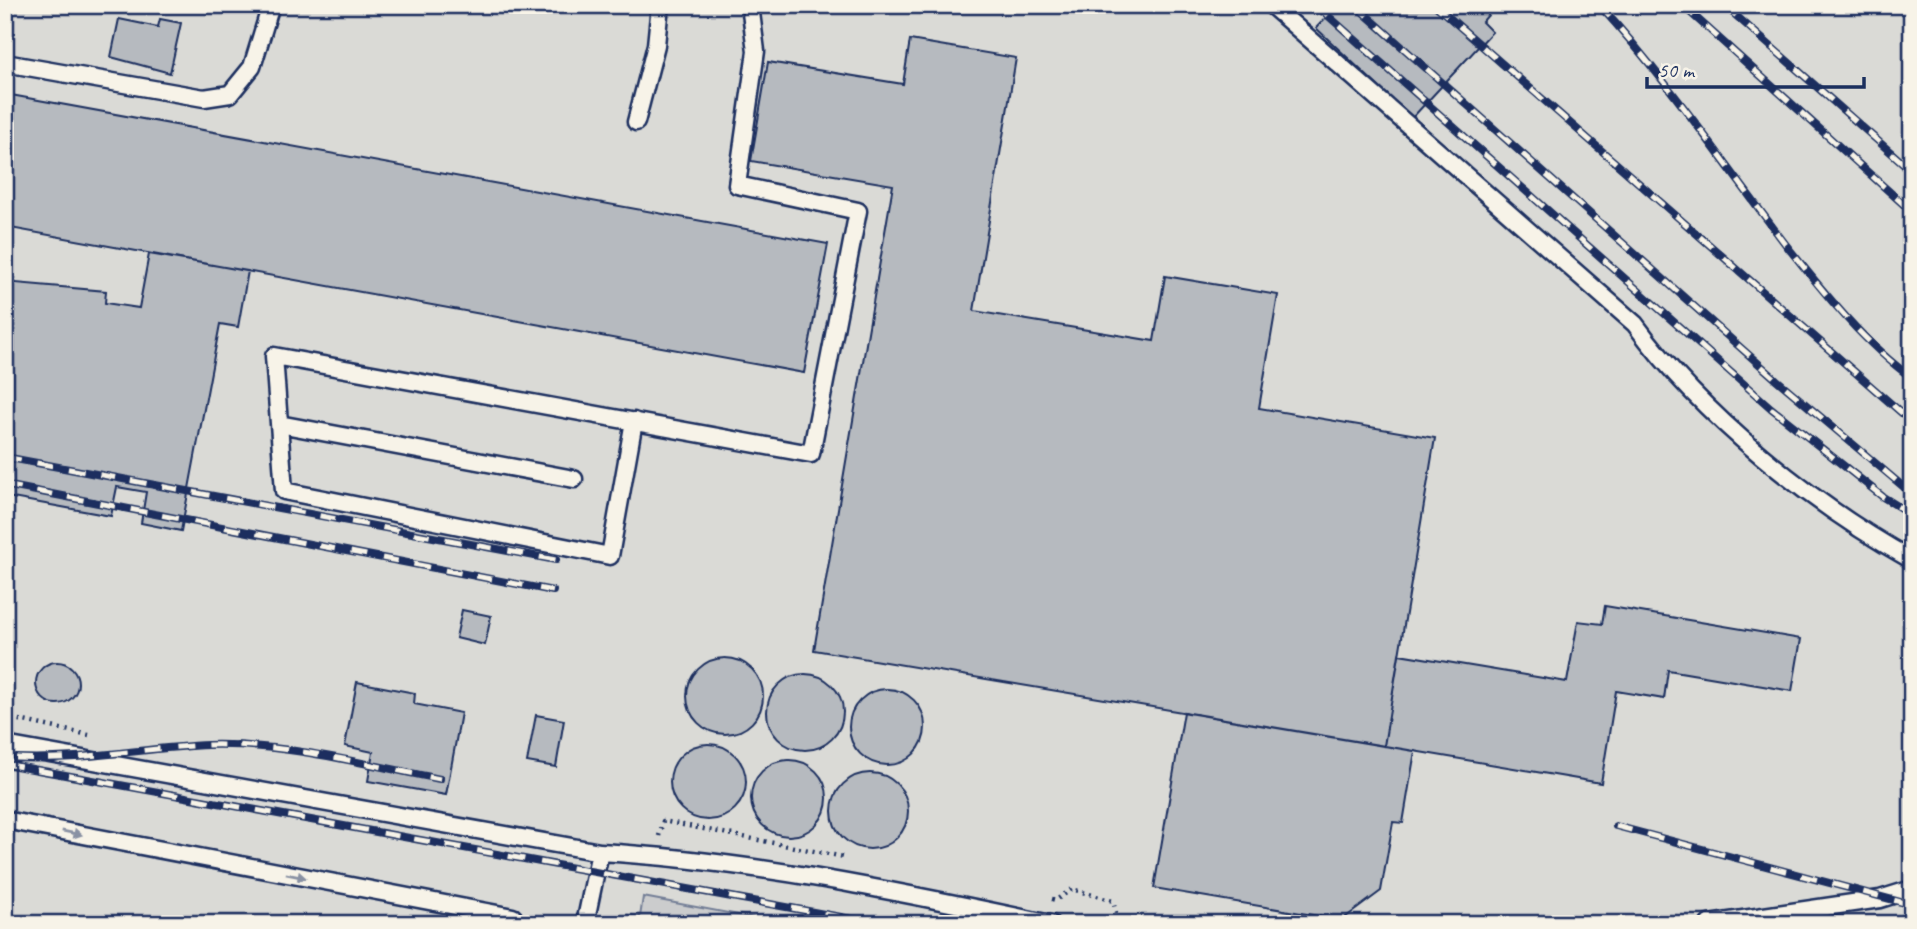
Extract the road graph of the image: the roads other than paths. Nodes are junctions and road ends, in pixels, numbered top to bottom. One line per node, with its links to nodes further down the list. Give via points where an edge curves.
1 (271, 5): 5 (lane, via 251,67 230,94 204,98)
2 (660, 5): 6 (lane, via 656,45)
3 (750, 5): 7 (lane, via 756,51 737,185 858,211 811,454)
4 (1271, 5): 10 (lane, via 1635,324 1660,358 1755,452)
5 (5, 63)
6 (636, 122)
7 (634, 421): 8 (lane, via 274,356); 8 (lane, via 610,556 284,491)
8 (279, 424): 9 (lane)
9 (574, 479)
10 (1912, 560)
11 (5, 745): 13 (lane)
12 (5, 820): 15 (lane, one-way to 15)
13 (600, 852): 16 (lane); 17 (lane, via 787,871)
14 (1912, 889): 18 (lane, via 1880,899)
15 (512, 921)
16 (585, 924)
17 (1051, 924)
18 (1709, 924)

